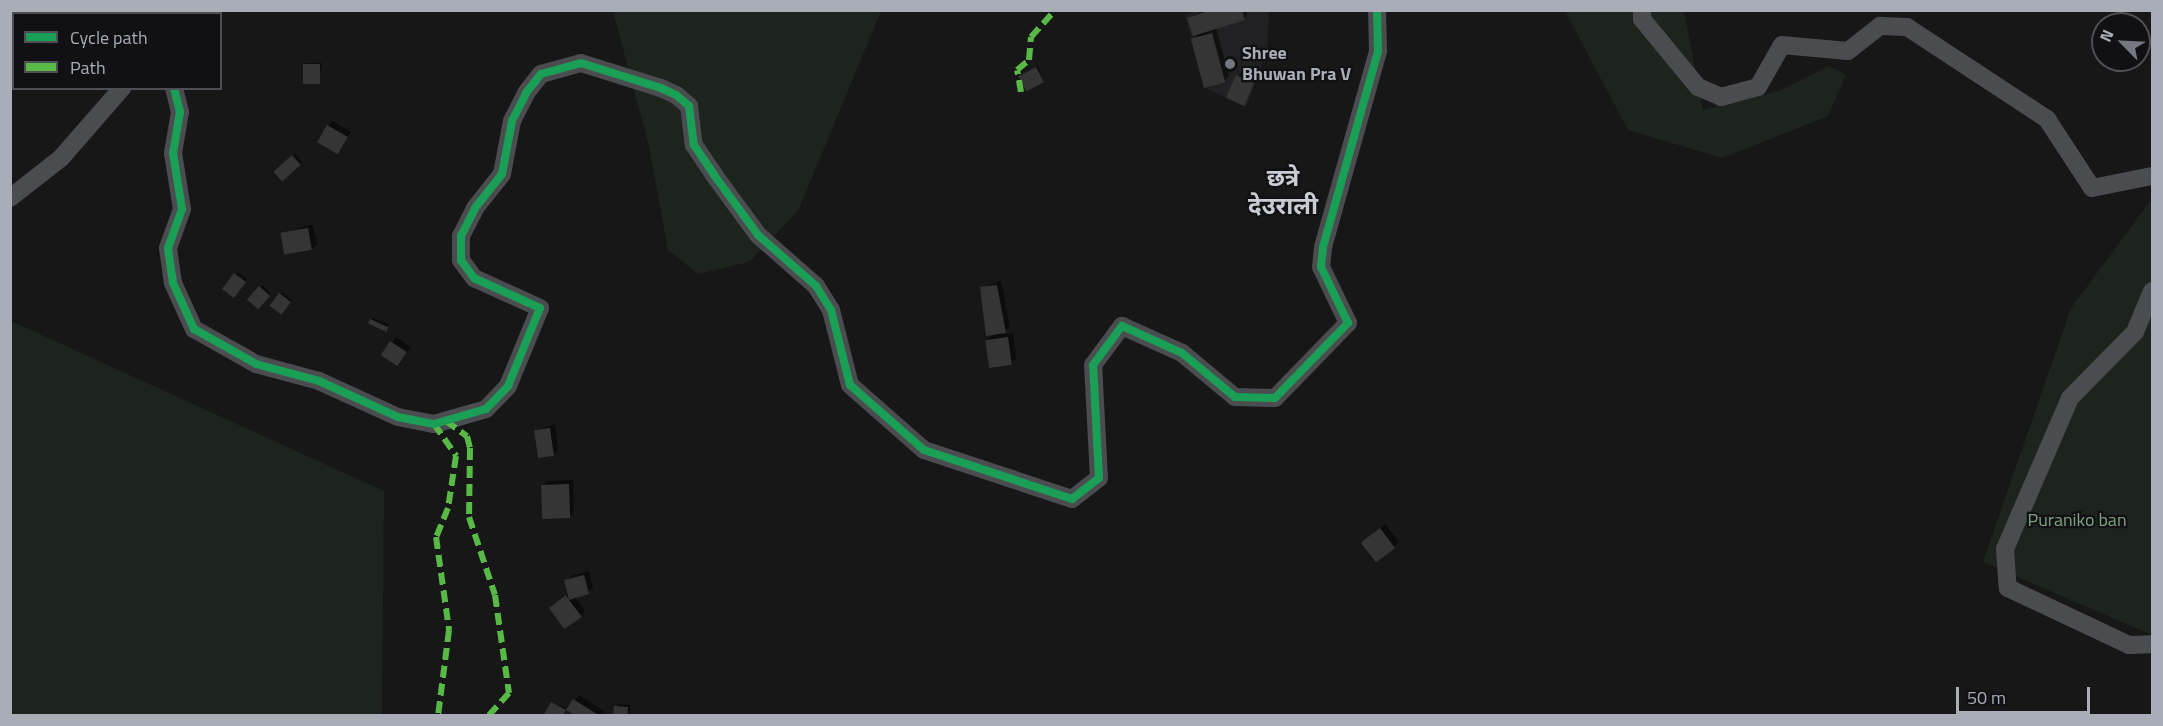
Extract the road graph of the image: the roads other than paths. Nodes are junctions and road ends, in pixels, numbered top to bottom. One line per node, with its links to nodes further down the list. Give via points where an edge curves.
1 (1377, 10): 4 (street, via 1378,51 1321,267 1348,324 1275,398 1235,397 1182,352 1122,326 1093,366 1098,478 1071,499 924,450 850,385 831,310 816,286 758,235 714,175 694,146 689,106 669,92 581,63 541,75 526,93 512,121 502,174 475,208 461,236 461,260 474,278 540,308 508,386 486,409 434,423 398,417 319,381 256,364 194,329 173,283 168,248 182,210 173,153 180,112)
2 (1642, 10): 5 (street, via 1642,19 1698,87 1721,97 1758,87 1782,45 1848,51 1880,26 1906,27 2047,119 2092,188)
3 (120, 90): 6 (street, via 62,158)
4 (174, 90)
5 (2152, 176)
6 (10, 198)
7 (2152, 291): 8 (street, via 2135,332 2070,398 2005,549 2008,588 2128,645)
8 (2152, 644)

